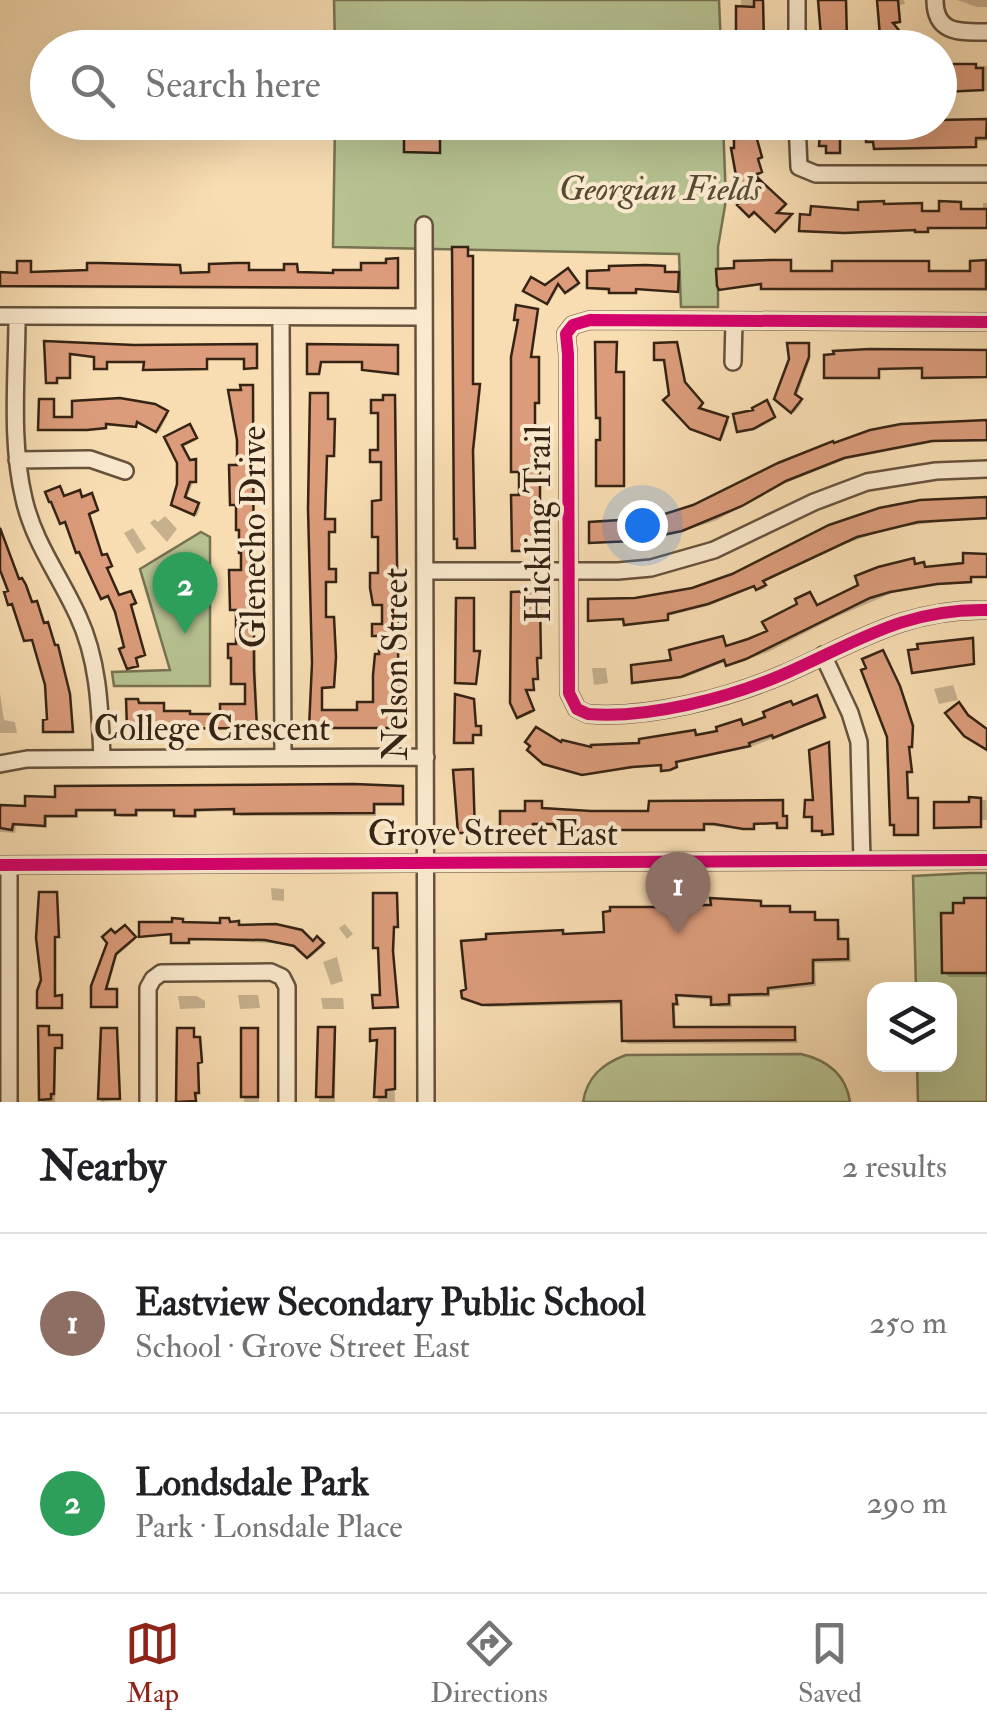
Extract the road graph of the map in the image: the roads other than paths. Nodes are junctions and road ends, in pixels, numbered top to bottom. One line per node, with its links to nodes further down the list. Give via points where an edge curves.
1 (797, 0): 3 (street)
2 (934, 0): 4 (street, via 935,12)
3 (797, 30)
4 (951, 30)
5 (957, 30): 6 (street)
6 (987, 32)
7 (798, 140): 8 (street, via 799,167 816,174)
8 (987, 174)
9 (424, 225): 12 (street, Nelson Street)
10 (8, 316): 11 (street); 16 (street)
11 (282, 317): 12 (street); 23 (street, Glenecho Drive)
12 (424, 317): 19 (street, Nelson Street)
13 (734, 322): 14 (street, Hickling Trail); 15 (street); 20 (street, Hickling Trail, via 590,320 570,329)
14 (987, 322)
15 (732, 362)
16 (17, 460): 18 (street, via 90,459); 25 (street, via 38,542 92,654)
17 (987, 469): 20 (street, via 867,482 730,544 667,564)
18 (125, 471)
19 (425, 571): 20 (street); 24 (street, Nelson Street)
20 (569, 571): 22 (street, Hickling Trail, via 568,693 588,714 714,698)
21 (987, 610): 22 (street, Hickling Trail, via 905,619)
22 (824, 655): 28 (street, via 858,742)
23 (283, 757): 24 (street, College Crescent); 25 (street, College Crescent)
24 (426, 757): 29 (street, Nelson Street)
25 (102, 758): 26 (street, College Crescent)
26 (0, 764)
27 (987, 860): 28 (street, Grove Street East)
28 (862, 861): 29 (street, Grove Street East)
29 (425, 863): 30 (street, Grove Street East); 35 (street, Nelson Street)
30 (4, 865): 31 (street)
31 (4, 1006): 32 (street)
32 (9, 1102)
33 (148, 1102): 34 (street, via 153,978 271,972 287,987)
34 (287, 1102)
35 (426, 1102)

